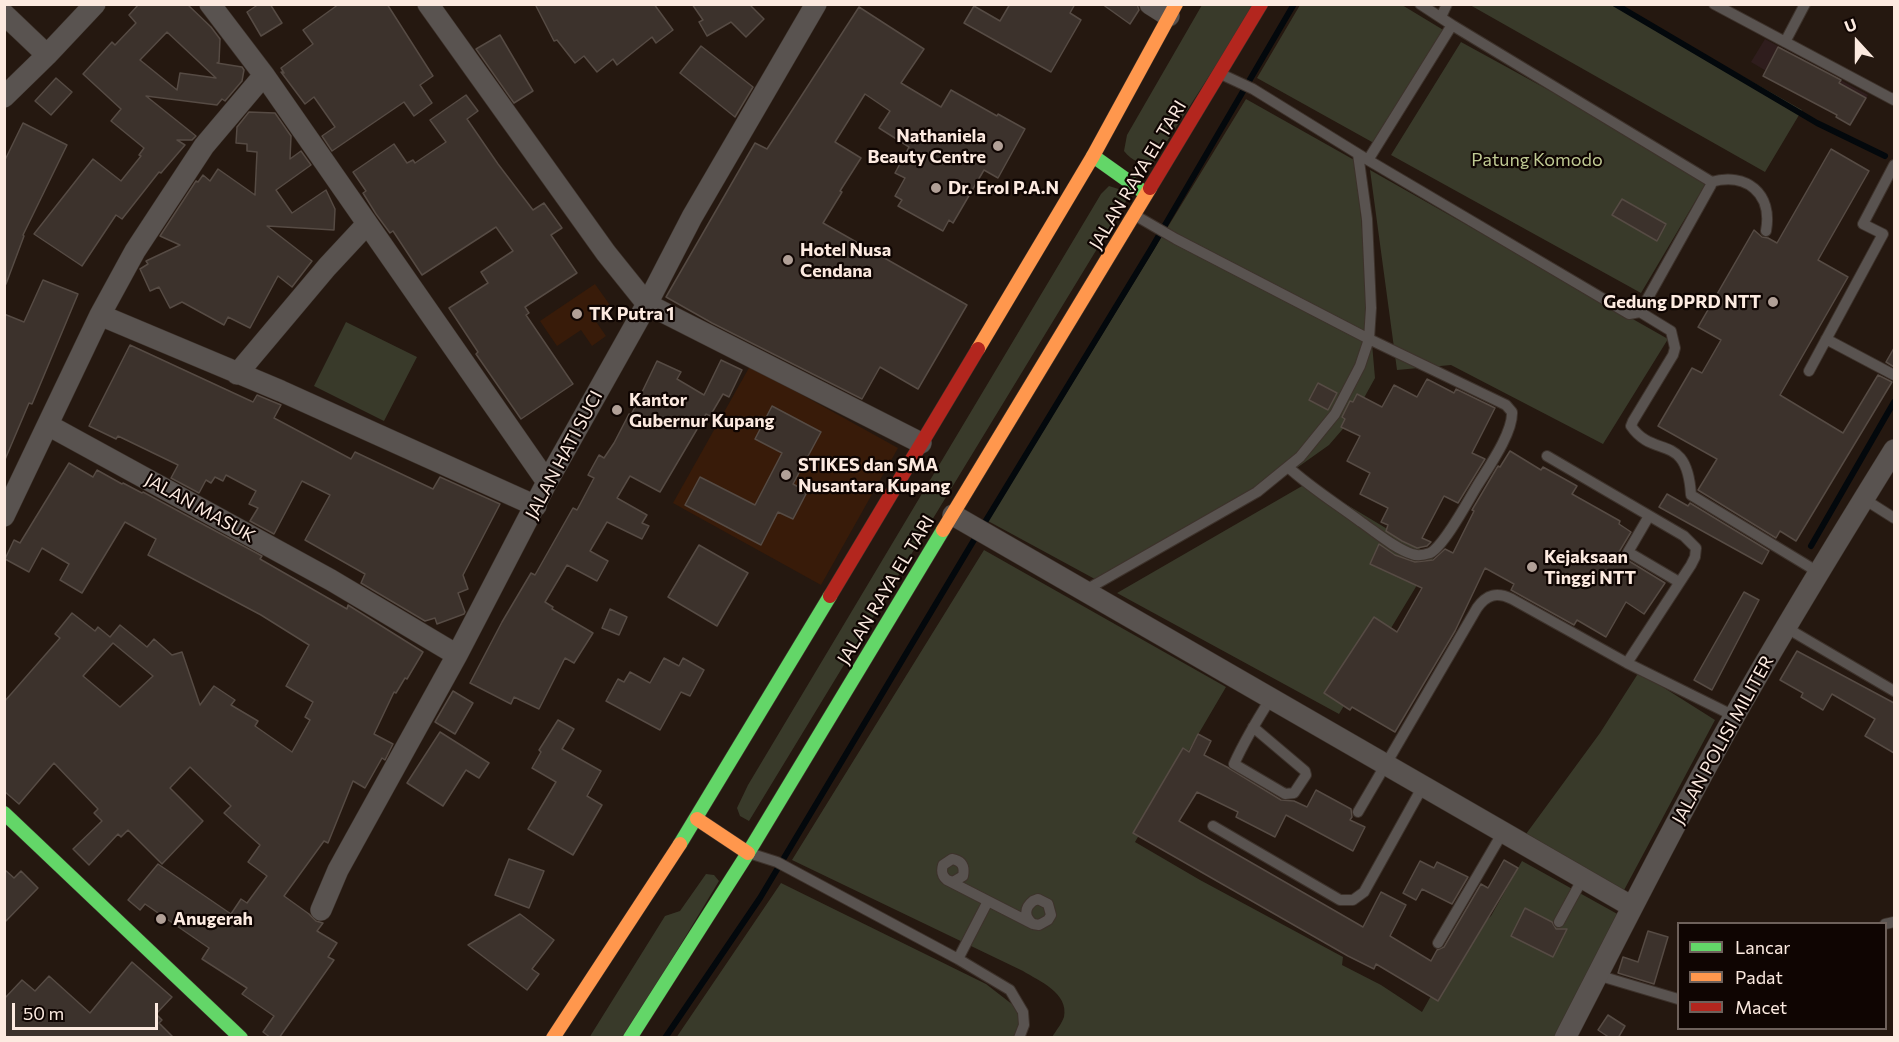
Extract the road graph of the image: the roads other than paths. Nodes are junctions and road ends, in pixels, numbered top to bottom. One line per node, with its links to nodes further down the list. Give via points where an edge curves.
1 (95, 4): 16 (street)
2 (210, 4): 18 (street)
3 (428, 4): 29 (street, via 606,253)
4 (816, 4): 29 (street, JALAN HATI SUCI, via 692,217)
5 (1150, 4): 11 (street)
6 (1261, 4): 17 (main road, JALAN RAYA EL TARI)
7 (1420, 4): 13 (lane)
8 (1447, 4): 13 (lane)
9 (1714, 4): 15 (lane)
10 (1805, 4): 15 (lane)
11 (1172, 10): 21 (main road)
12 (4, 15): 16 (street)
13 (1441, 17): 14 (lane)
14 (1452, 26): 22 (lane); 24 (lane)
15 (1785, 42): 20 (lane)
16 (48, 55): 19 (street)
17 (1220, 74): 22 (lane, via 1253,89); 25 (main road, JALAN RAYA EL TARI)
18 (264, 75): 27 (street); 31 (street, via 204,146 135,251)
19 (4, 97)
20 (1894, 98)
21 (1093, 156): 25 (main road); 38 (main road)
22 (1363, 157): 30 (lane, via 1629,314); 32 (lane, via 1371,308)
23 (1894, 165): 33 (lane, via 1863,224 1883,234)
24 (1711, 182): 28 (lane, via 1733,179 1755,188 1767,208); 30 (lane)
25 (1145, 193): 26 (main road, JALAN RAYA EL TARI)
26 (1135, 215): 32 (lane); 48 (main road, JALAN RAYA EL TARI)
27 (367, 224): 35 (street); 42 (street)
28 (1766, 231)
29 (647, 304): 38 (street); 42 (street, JALAN HATI SUCI)
30 (1640, 312): 49 (lane, via 1671,331 1675,348 1631,426 1636,433 1675,451 1686,466 1691,495)
31 (100, 315): 35 (street); 37 (street)
32 (1369, 339): 41 (lane, via 1335,414); 41 (lane, via 1510,408 1511,421 1498,450 1459,515 1432,552 1412,554 1383,538)
33 (1826, 339): 34 (lane); 36 (lane)
34 (1809, 371)
35 (237, 374): 44 (street)
36 (1894, 375)
37 (48, 425): 45 (street); 53 (street, JALAN MASUK, via 331,580)
38 (921, 443): 63 (main road)
39 (1894, 450): 43 (street, JALAN POLISI MILITER)
40 (1547, 456): 46 (lane)
41 (1288, 467): 51 (lane, via 1248,497)
42 (547, 482): 44 (street, JALAN HATI SUCI)
43 (1864, 499): 47 (lane); 49 (street, JALAN POLISI MILITER)
44 (536, 506): 53 (street, JALAN HATI SUCI)
45 (4, 516)
46 (1649, 516): 50 (lane, via 1684,536 1696,548 1695,557); 50 (lane, via 1628,552)
47 (1894, 518)
48 (960, 519): 51 (street); 66 (main road, JALAN RAYA EL TARI)
49 (1818, 572): 52 (street, JALAN POLISI MILITER)
50 (1679, 582): 54 (lane)
51 (1084, 591): 56 (street)
52 (1785, 627): 55 (lane); 57 (street, JALAN POLISI MILITER)
53 (457, 655): 71 (street, JALAN HATI SUCI, via 338,870)
54 (1628, 663): 57 (lane); 59 (lane, via 1512,599 1501,594 1485,598)
55 (1894, 691)
56 (1271, 698): 58 (lane); 59 (street)
57 (1734, 716): 70 (street, JALAN POLISI MILITER)
58 (1253, 727): 58 (lane, via 1305,771 1294,793 1285,794 1234,764)
59 (1385, 765): 60 (street); 61 (lane)
60 (1424, 786): 64 (lane, via 1364,892 1353,900 1340,900); 65 (street)
61 (1358, 812)
62 (4, 813): 78 (main road)
63 (697, 819): 66 (main road); 79 (main road)
64 (1213, 826)
65 (1503, 832): 67 (street); 74 (lane)
66 (748, 853): 75 (lane, via 777,862); 80 (main road, JALAN RAYA EL TARI)
67 (1583, 878): 70 (street); 72 (lane)
68 (947, 880): 69 (lane)
69 (988, 901): 73 (lane); 75 (lane)
70 (1631, 906): 76 (street, JALAN POLISI MILITER)
71 (321, 910)
72 (1559, 922)
73 (1033, 924)
74 (1437, 943)
75 (958, 959): 81 (lane, via 1010,990 1023,1012)
76 (1597, 975): 77 (lane); 82 (street, JALAN POLISI MILITER)
77 (1677, 999)
78 (241, 1038)
79 (553, 1038)
80 (630, 1038)
81 (1019, 1038)
82 (1565, 1038)

